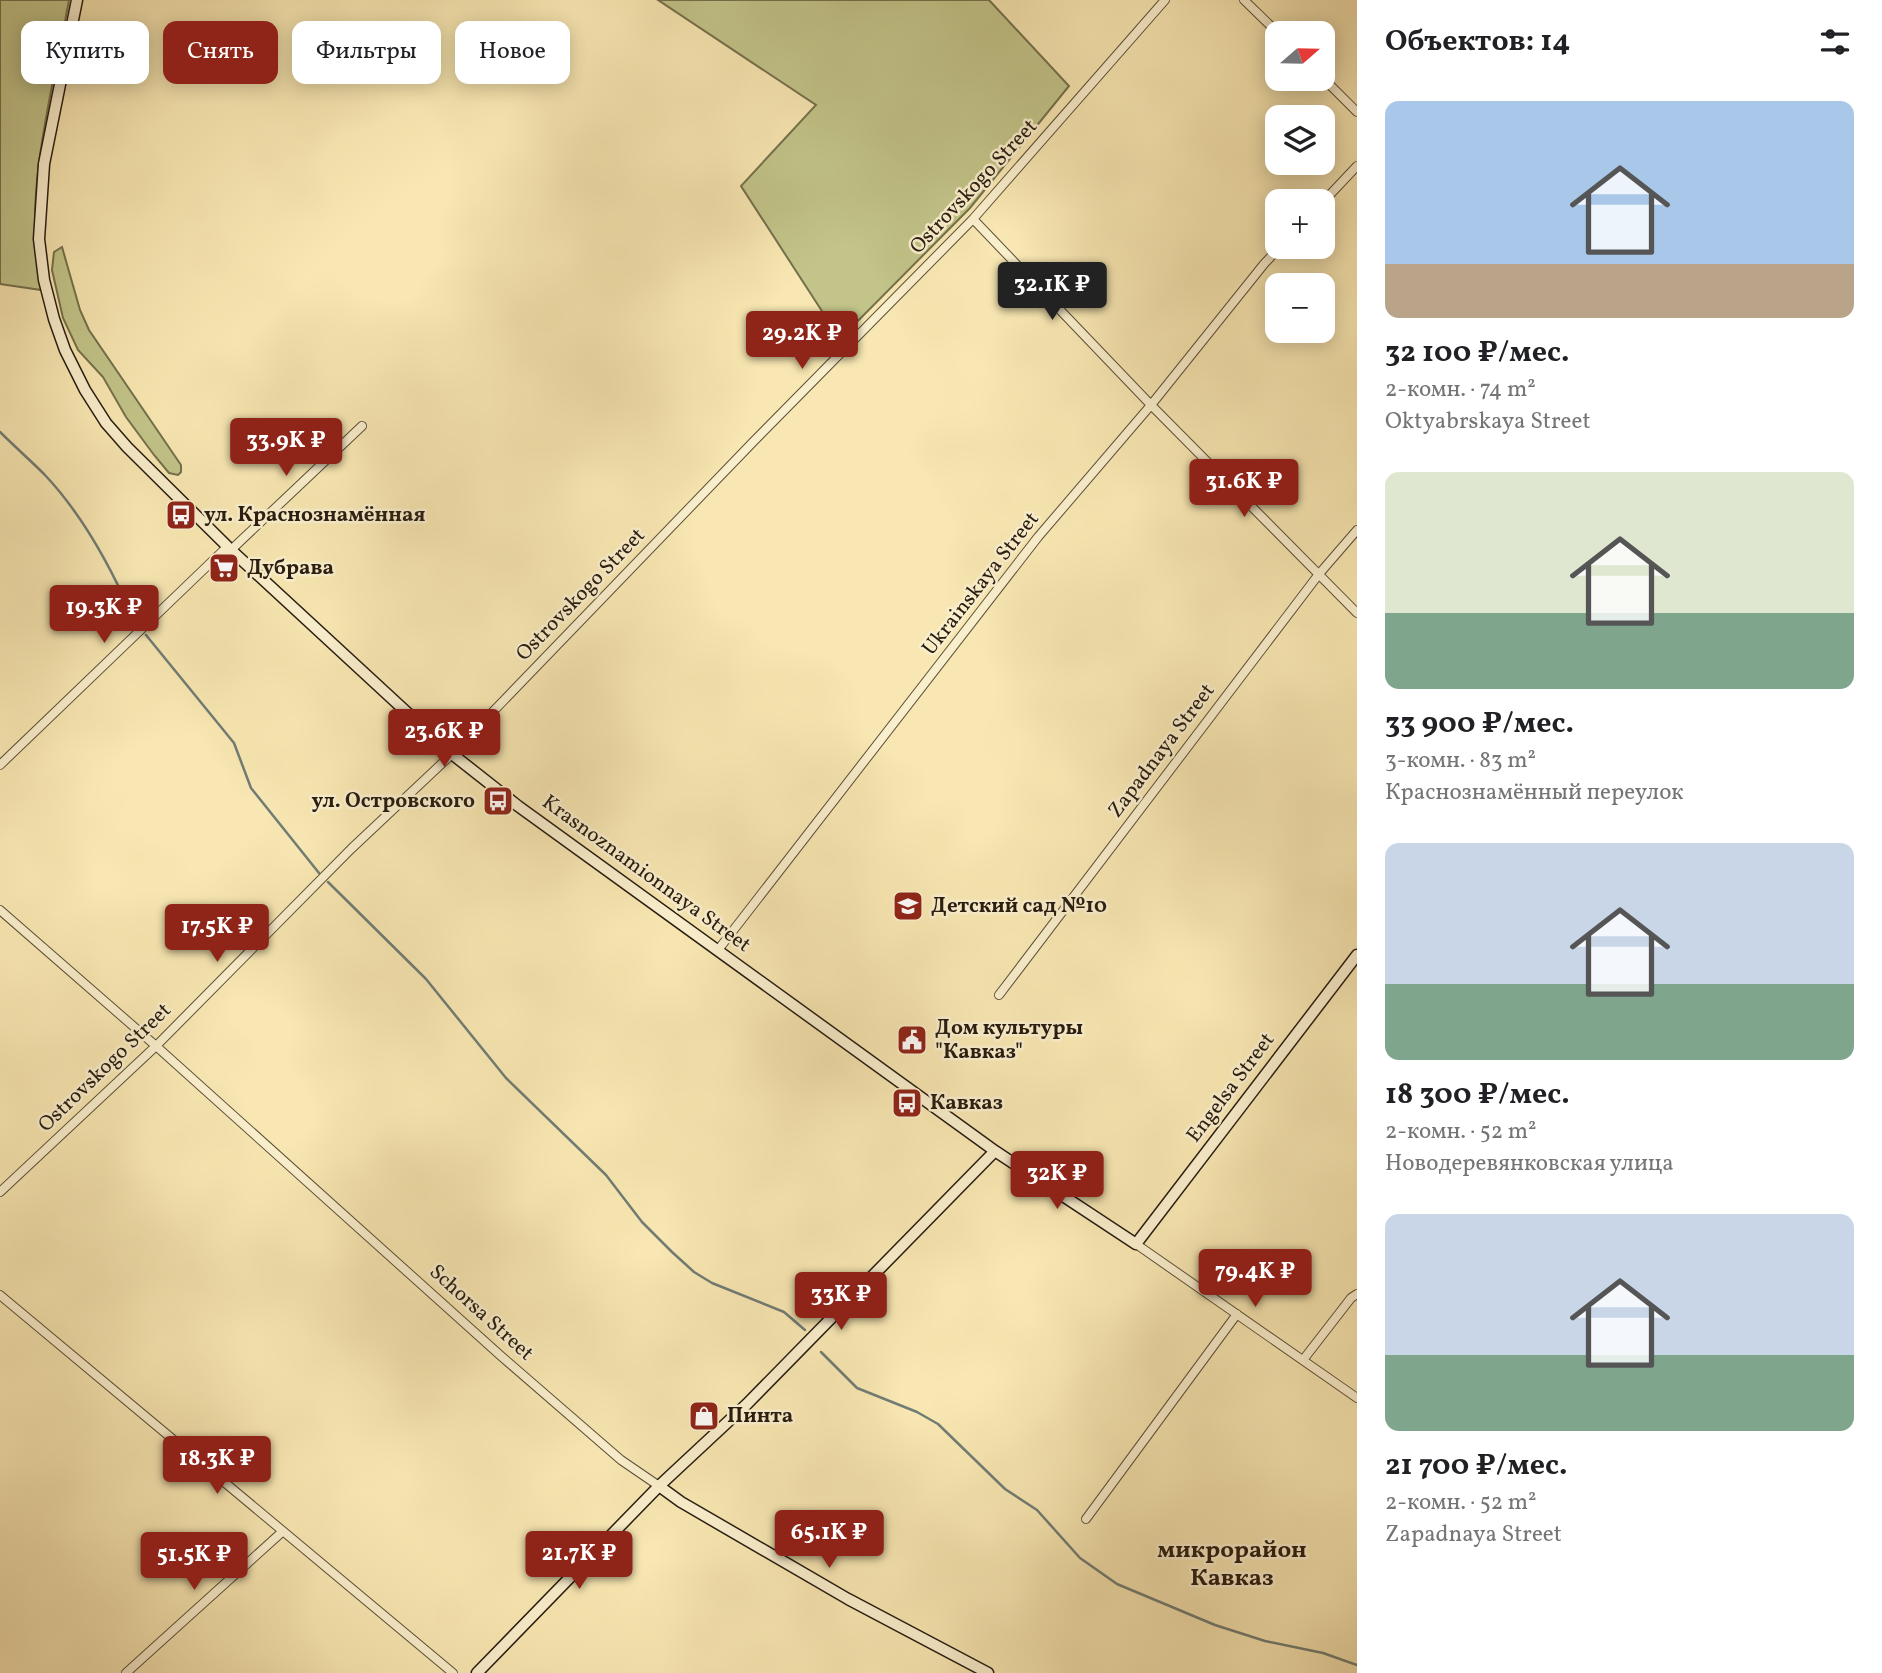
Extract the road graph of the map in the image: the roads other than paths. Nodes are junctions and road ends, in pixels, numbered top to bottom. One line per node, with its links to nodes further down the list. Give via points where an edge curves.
1 (77, 0): 14 (main road, Krasnoznamionnaya Street, via 44,164 39,218 49,299 65,351 98,412)
2 (1165, 0): 9 (street, Ostrovskogo Street)
3 (1244, 0): 4 (street)
4 (1266, 21)
5 (1335, 90): 6 (street)
6 (1357, 112)
7 (1357, 166): 8 (street)
8 (1335, 189)
9 (973, 219): 11 (street); 17 (street, Ostrovskogo Street)
10 (1269, 259): 11 (street, Ukrainskaya Street)
11 (1151, 405): 15 (street); 20 (street, Ukrainskaya Street, via 1038,537)
12 (362, 426): 14 (street)
13 (1357, 530): 15 (street, Zapadnaya Street)
14 (229, 548): 17 (main road, Krasnoznamionnaya Street); 18 (street)
15 (1319, 574): 16 (street); 22 (street, Zapadnaya Street)
16 (1357, 613)
17 (452, 754): 20 (main road, Krasnoznamionnaya Street); 23 (street, Ostrovskogo Street)
18 (0, 765)
19 (0, 910): 23 (street, Schorsa Street)
20 (718, 950): 24 (main road, Krasnoznamionnaya Street)
21 (1357, 955): 26 (main road, Engelsa Street)
22 (999, 995)
23 (156, 1046): 25 (street, Ostrovskogo Street); 32 (street, Schorsa Street, via 510,1365 621,1460)
24 (995, 1151): 26 (main road, Krasnoznamionnaya Street); 32 (main road, via 742,1409)
25 (0, 1192)
26 (1136, 1244): 29 (street, Krasnoznamionnaya Street)
27 (1357, 1294): 30 (street)
28 (0, 1295): 34 (street)
29 (1237, 1314): 30 (street, Krasnoznamionnaya Street); 33 (street)
30 (1303, 1360): 31 (street, Krasnoznamionnaya Street)
31 (1357, 1398)
32 (659, 1486): 37 (main road); 38 (main road, Schorsa Street, via 848,1600)
33 (1086, 1519)
34 (282, 1532): 35 (street); 36 (street)
35 (126, 1673)
36 (453, 1673)
37 (477, 1673)
38 (988, 1673)

